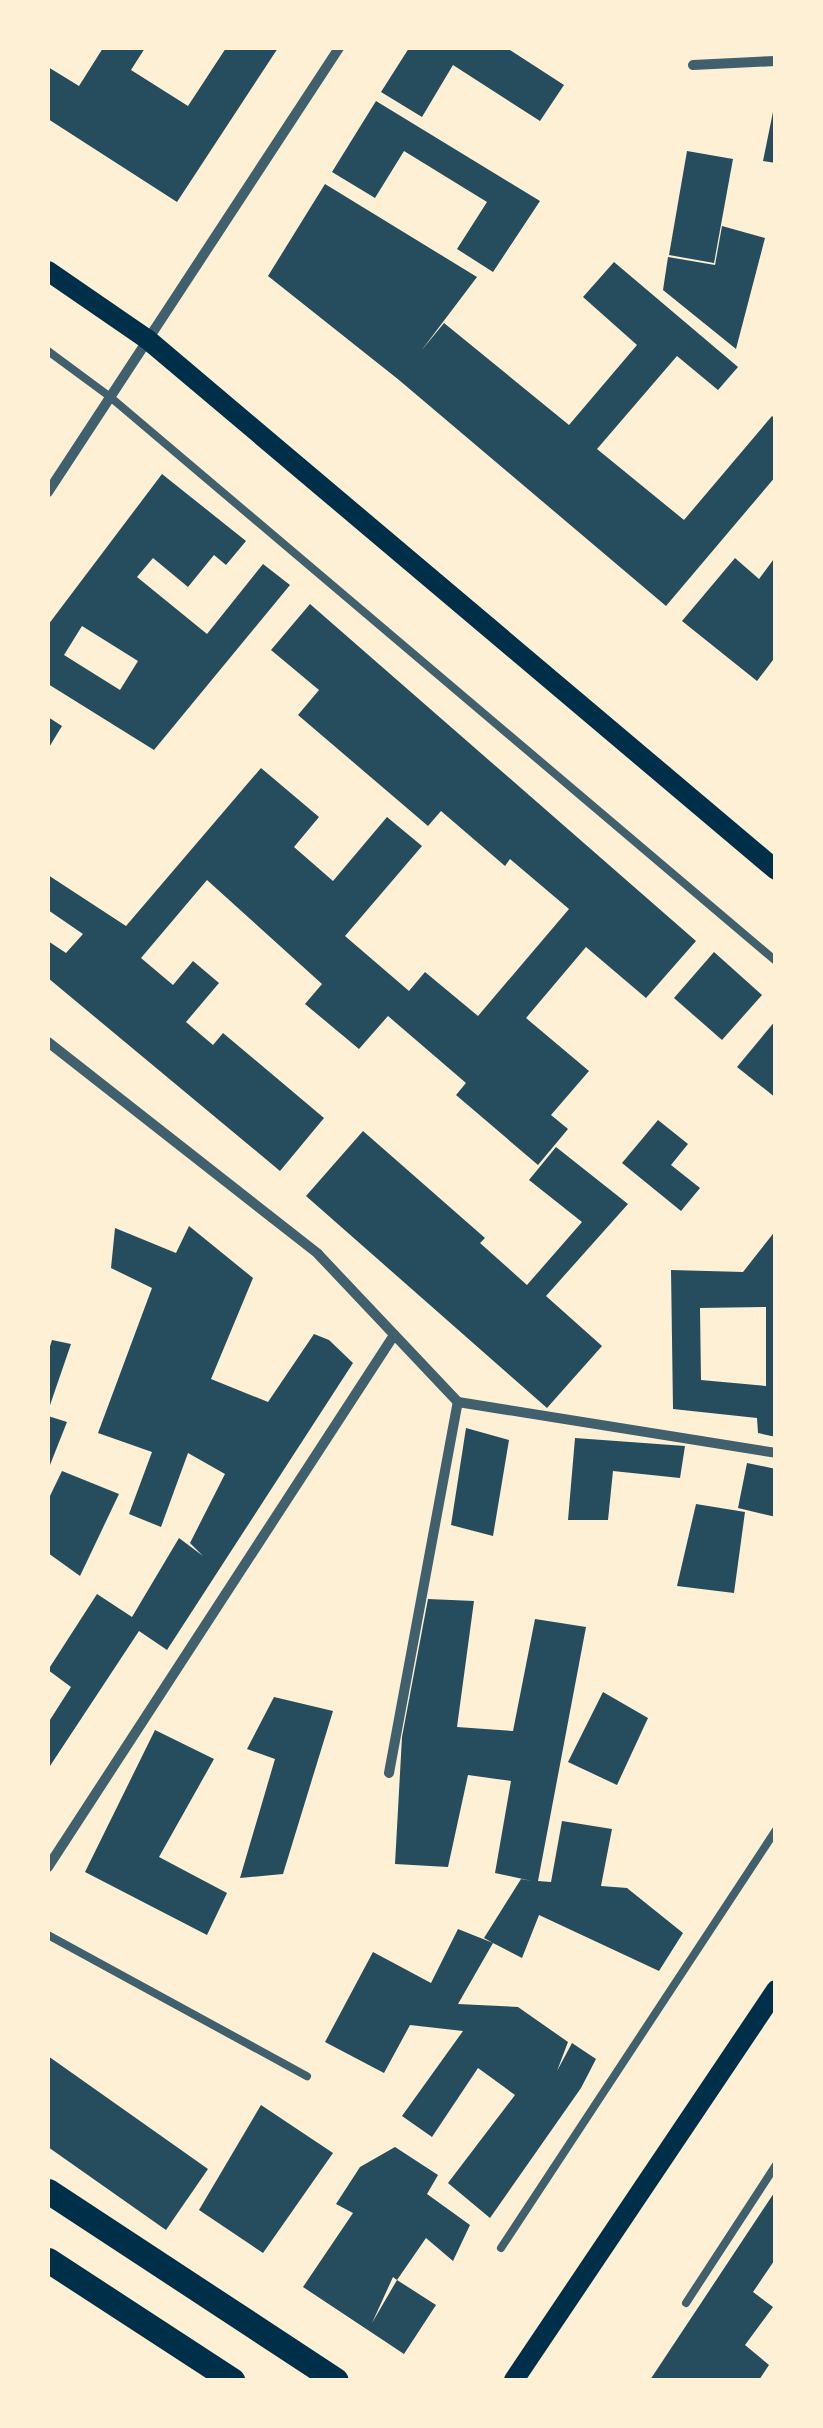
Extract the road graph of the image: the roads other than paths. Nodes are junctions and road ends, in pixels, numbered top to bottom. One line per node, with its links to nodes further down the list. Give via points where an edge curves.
1 (339, 48): 5 (street)
2 (776, 61): 3 (street)
3 (693, 66)
4 (48, 271): 5 (main road)
5 (147, 338): 7 (street); 9 (main road)
6 (48, 351): 7 (lane)
7 (110, 396): 8 (street); 10 (lane)
8 (48, 492)
9 (776, 870)
10 (776, 961)
11 (48, 1042): 12 (street, via 318,1254)
12 (394, 1335): 13 (street); 17 (street)
13 (458, 1402): 14 (street); 15 (street)
14 (776, 1453)
15 (388, 1772)
16 (776, 1830): 23 (lane)
17 (48, 1867)
18 (48, 1936): 20 (lane)
19 (776, 1990): 28 (main road)
20 (307, 2076)
21 (776, 2165): 25 (lane)
22 (48, 2190): 27 (main road)
23 (500, 2248)
24 (48, 2260): 26 (main road)
25 (686, 2303)
26 (232, 2380)
27 (336, 2380)
28 (514, 2380)

